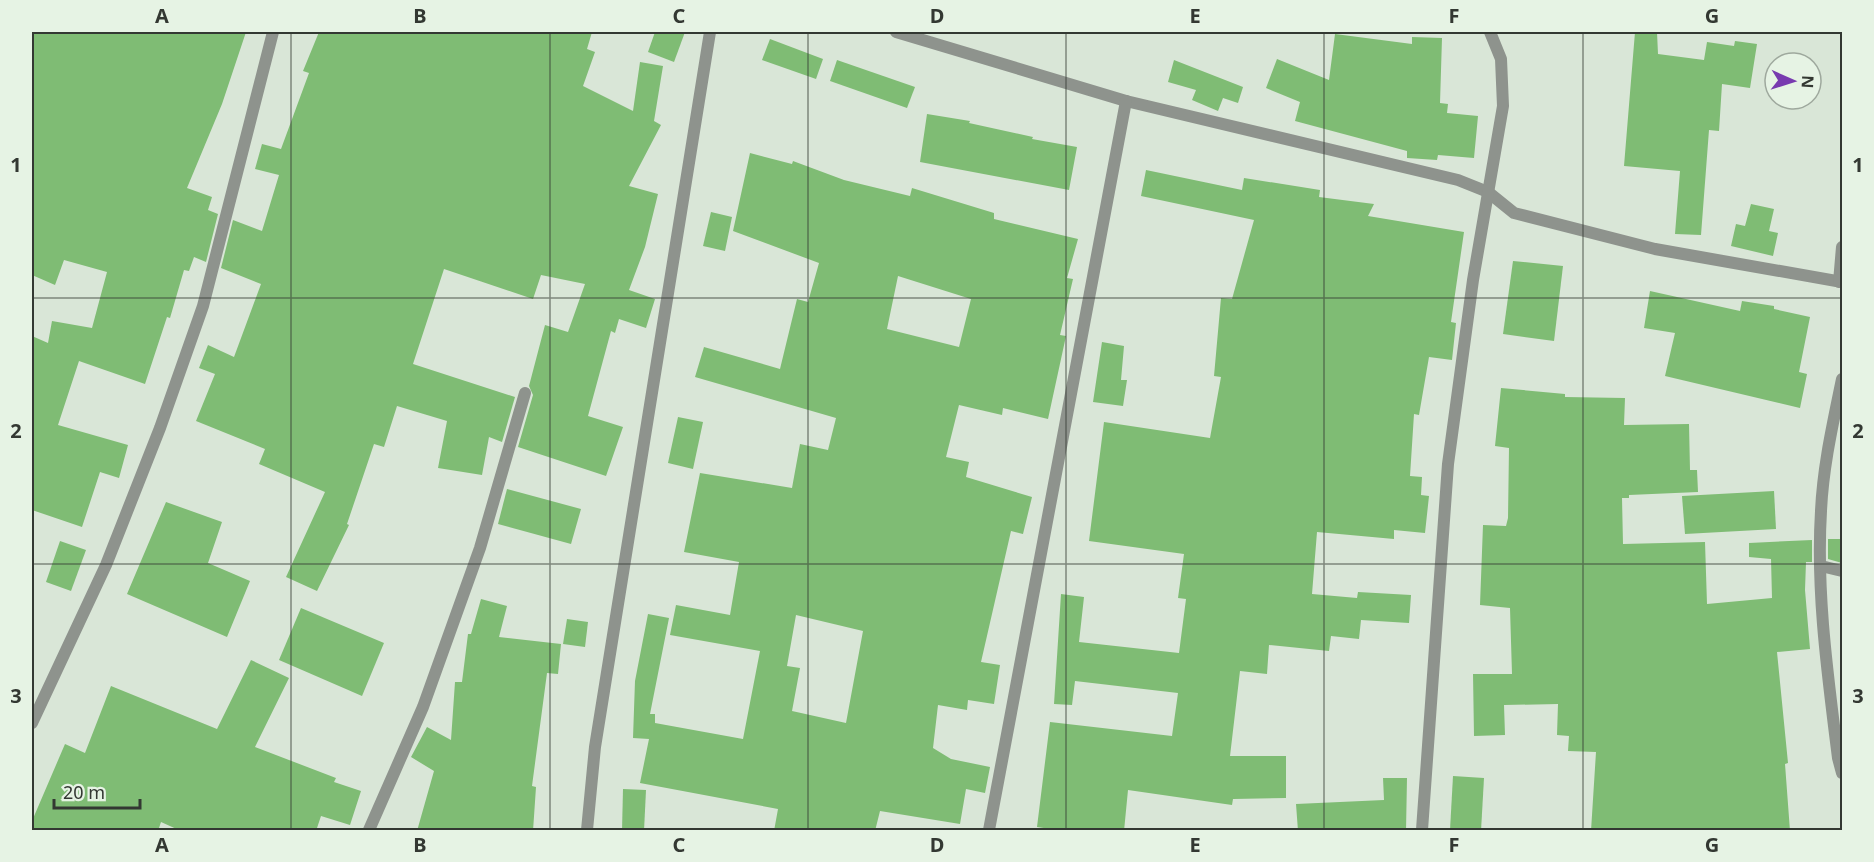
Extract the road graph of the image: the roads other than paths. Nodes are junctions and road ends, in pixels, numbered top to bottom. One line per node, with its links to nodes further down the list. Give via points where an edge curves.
1 (273, 32): 13 (street, via 203,306 106,565)
2 (710, 32): 16 (street, via 595,747)
3 (896, 32): 5 (street)
4 (1490, 32): 6 (street, via 1501,59 1503,106)
5 (1126, 101): 6 (street, via 1458,180); 17 (street)
6 (1488, 192): 8 (street, via 1514,213 1644,247); 18 (street, via 1448,464)
7 (1842, 247): 8 (street)
8 (1841, 282)
9 (1842, 379): 11 (street, via 1825,464)
10 (525, 393): 15 (street, via 469,580 423,707)
11 (1821, 566): 12 (street); 14 (street, via 1826,661)
12 (1842, 571)
13 (32, 723)
14 (1842, 773)
15 (369, 831)
16 (587, 831)
17 (989, 831)
18 (1422, 831)

